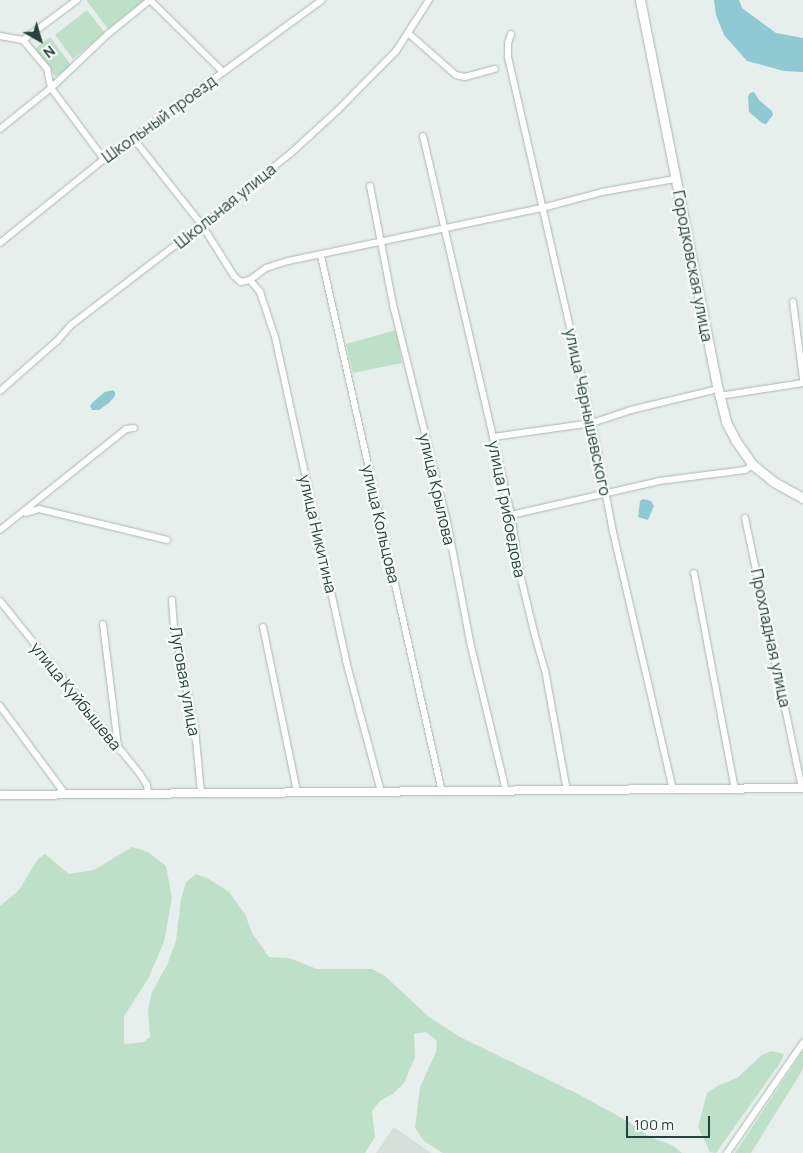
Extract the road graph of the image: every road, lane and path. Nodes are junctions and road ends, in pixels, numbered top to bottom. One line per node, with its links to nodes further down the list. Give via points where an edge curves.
1 (77, 0): 9 (street)
2 (150, 0): 11 (street); 12 (street)
3 (322, 0): 11 (street, Школьный проезд)
4 (429, 0): 6 (street, Школьная улица)
5 (640, 0): 17 (main road, Городковская улица)
6 (408, 33): 10 (street, via 456,76 465,77); 20 (street, Школьная улица, via 383,67 338,110 291,153)
7 (511, 34): 19 (street, улица Чернышевского, via 508,57)
8 (0, 36): 9 (street)
9 (23, 40): 12 (street, via 46,69)
10 (496, 69)
11 (223, 72): 15 (street, Школьный проезд)
12 (51, 88): 13 (street); 16 (street)
13 (0, 129)
14 (423, 136): 21 (street, улица Грибоедова)
15 (133, 138): 16 (street, Школьный проезд); 20 (street)
16 (104, 159): 23 (street, Школьный проезд)
17 (675, 179): 19 (street, via 602,192); 30 (main road, Городковская улица)
18 (370, 186): 22 (street, улица Крылова)
19 (542, 208): 21 (street); 31 (street, улица Чернышевского)
20 (202, 224): 25 (street, via 234,276 241,282); 29 (street, Школьная улица, via 71,325)
21 (445, 228): 22 (street); 33 (street, улица Грибоедова)
22 (382, 242): 24 (street); 54 (street, улица Крылова, via 394,308 447,521 470,642)
23 (0, 243)
24 (321, 256): 25 (street, via 266,268); 58 (street, улица Кольцова)
25 (250, 280): 57 (street, улица Никитина, via 260,292 275,337 346,661)
26 (793, 302): 27 (street)
27 (803, 379)
28 (803, 383): 30 (street)
29 (0, 391)
30 (718, 393): 31 (street, via 631,410); 34 (main road, Городковская улица, via 730,428)
31 (592, 422): 33 (street); 35 (street, улица Чернышевского)
32 (134, 428): 37 (street, via 126,429)
33 (493, 437): 38 (street, улица Грибоедова)
34 (753, 464): 35 (street, via 745,470 659,481); 36 (main road, Городковская улица, via 774,482)
35 (605, 494): 38 (street); 51 (street, улица Чернышевского)
36 (803, 498)
37 (22, 514): 40 (street); 41 (street, via 39,509)
38 (511, 515): 55 (street, улица Грибоедова, via 520,574 554,710)
39 (745, 518): 49 (street, Прохладная улица)
40 (0, 530)
41 (167, 540)
42 (694, 573): 52 (street)
43 (172, 600): 56 (street, Луговая улица, via 174,627 195,728)
44 (0, 602): 48 (street, улица Куйбышева)
45 (102, 624): 48 (street)
46 (263, 628): 53 (street)
47 (0, 706): 60 (street)
48 (119, 748): 59 (street, улица Куйбышева, via 147,785)
49 (801, 776): 50 (street, Прохладная улица)
50 (802, 788): 52 (street)
51 (673, 789): 52 (street); 55 (street)
52 (736, 789)
53 (296, 791): 56 (street); 57 (street)
54 (506, 791): 55 (street); 58 (street)
55 (567, 791)
56 (201, 792): 59 (street)
57 (381, 792): 58 (street)
58 (442, 792)
59 (148, 793): 60 (street)
60 (65, 794): 61 (street)
61 (0, 795)
62 (803, 1043): 63 (street)
63 (727, 1153)

